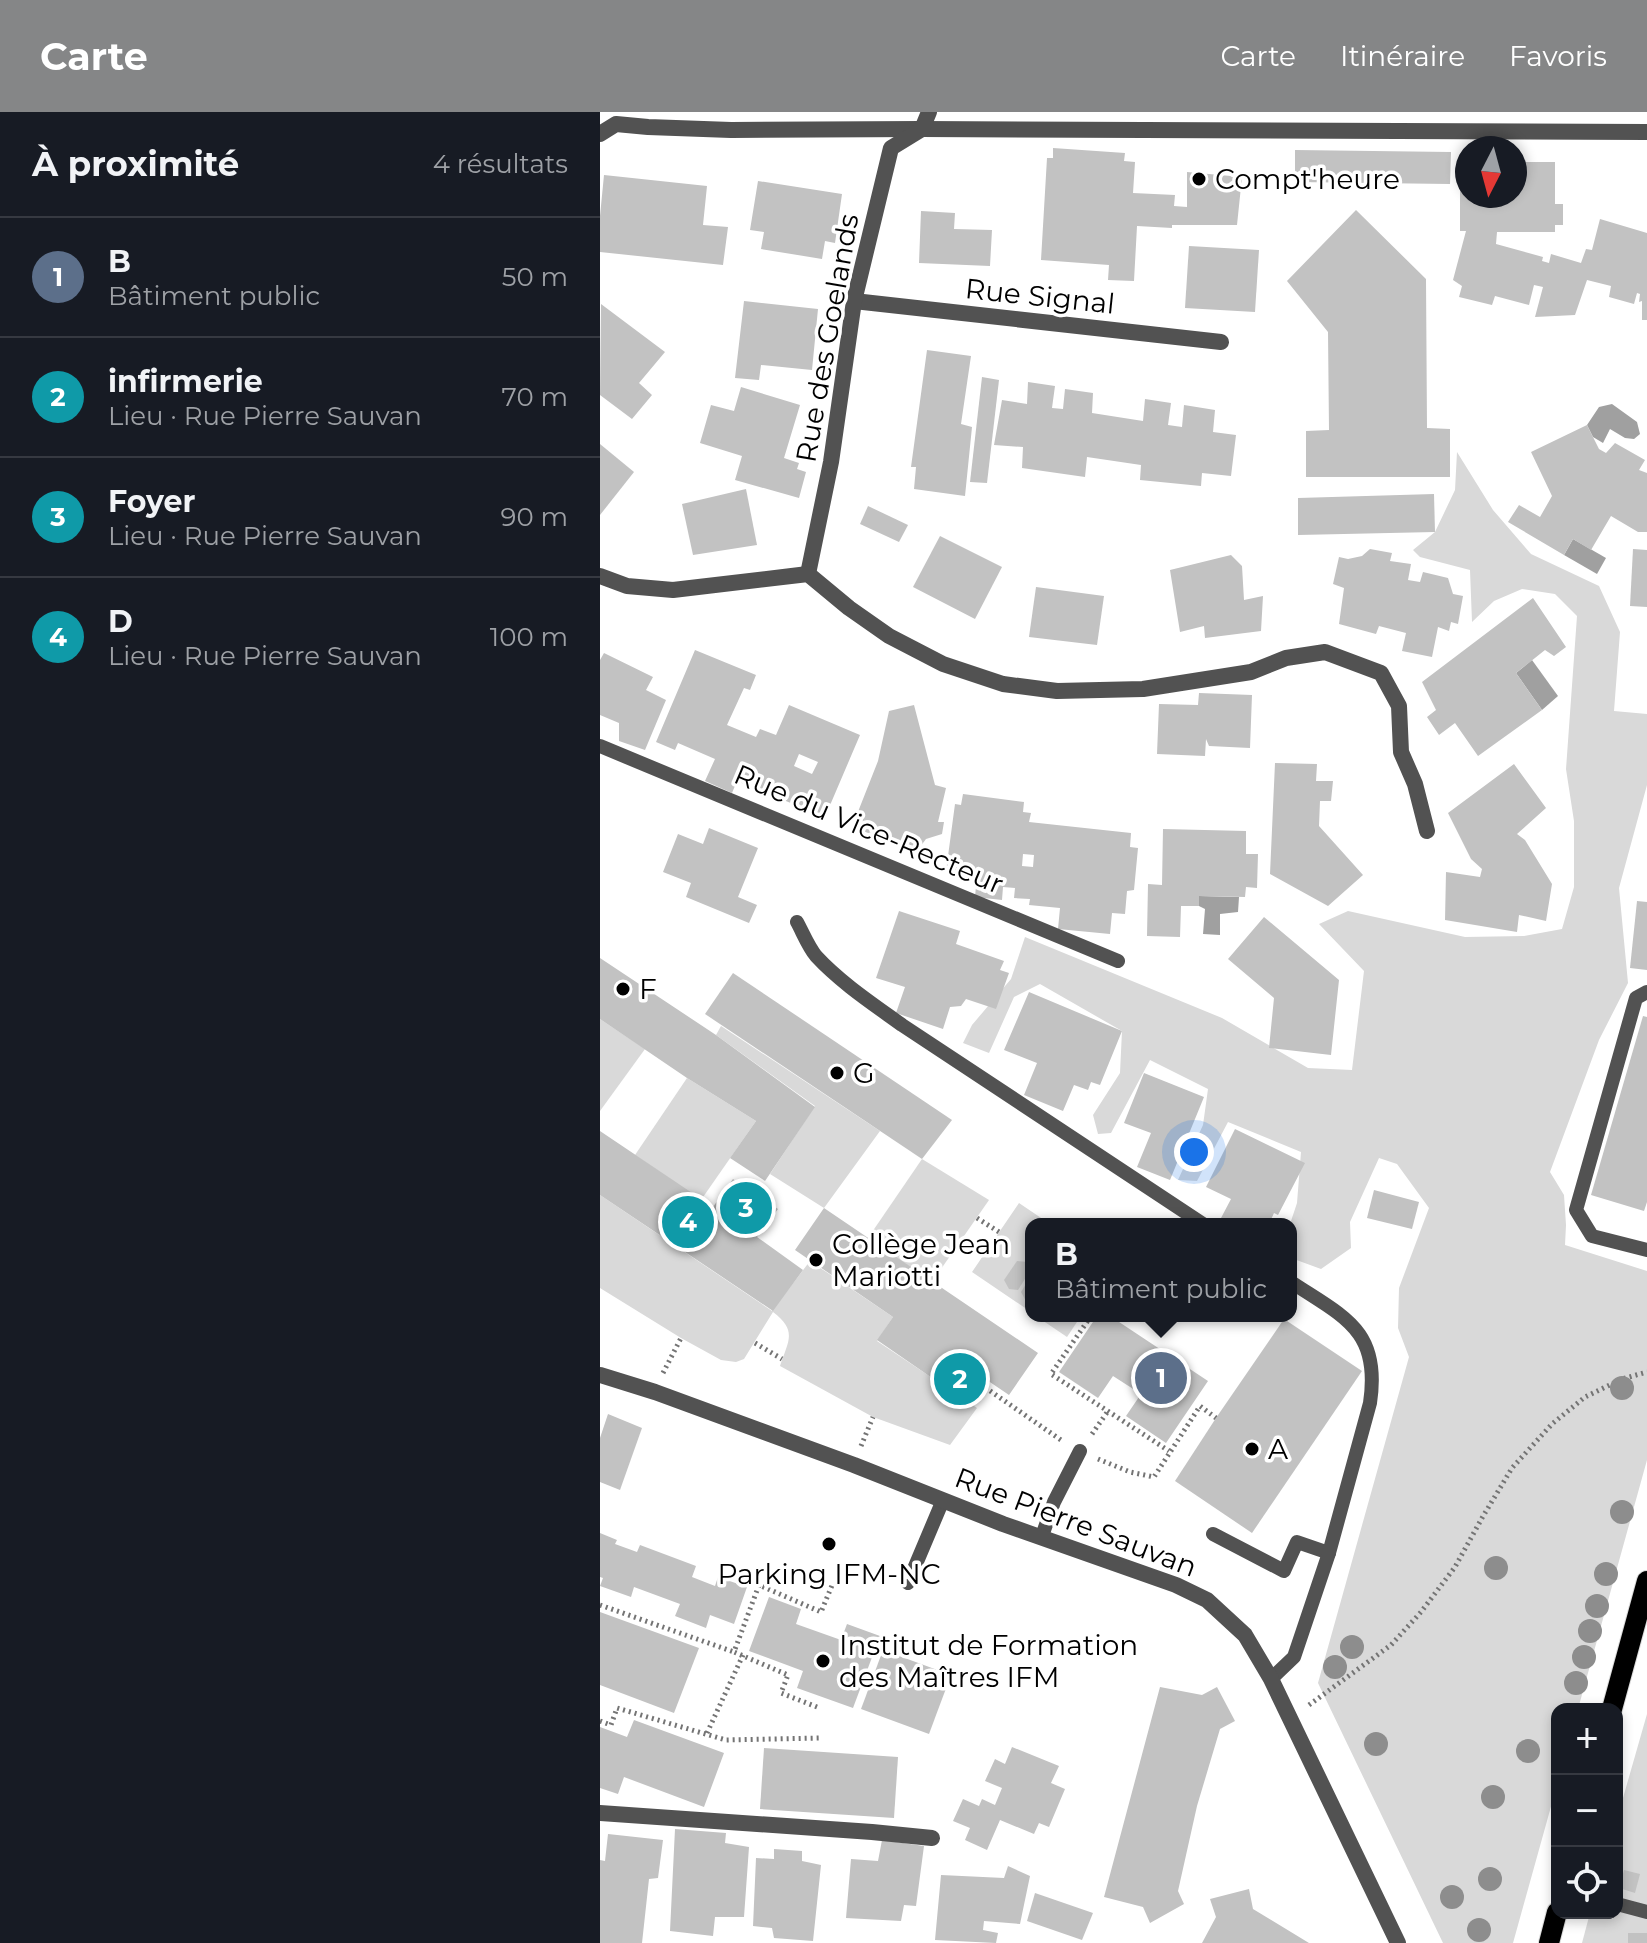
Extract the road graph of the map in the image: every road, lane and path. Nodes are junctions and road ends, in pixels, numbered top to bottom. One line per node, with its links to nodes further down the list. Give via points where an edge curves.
1 (635, 112): 3 (street)
2 (929, 112): 4 (street)
3 (648, 127): 4 (street); 6 (street, via 616,124)
4 (922, 129): 5 (street); 7 (street, Rue des Goelands, via 891,148)
5 (1647, 132)
6 (600, 134)
7 (854, 301): 8 (street, Rue Signal); 9 (street, Rue des Goelands, via 831,462)
8 (1221, 342)
9 (808, 574): 10 (street, via 673,590 627,586); 12 (street, via 889,636 943,664 1003,684 1057,691 1143,689 1251,672 1286,658 1325,652 1381,673 1399,706 1401,752)
10 (600, 576)
11 (600, 746): 14 (lane, Rue du Vice-Recteur)
12 (1427, 831)
13 (797, 922): 17 (lane, via 814,954 879,1008)
14 (1118, 961)
15 (1647, 992): 19 (lane, via 1636,998 1576,1210 1592,1236)
16 (977, 1218): 18 (path)
17 (1194, 1218)
18 (999, 1232)
19 (1647, 1250)
20 (1297, 1286): 35 (lane, via 1361,1335 1374,1380)
21 (1087, 1322): 31 (path, via 1051,1374)
22 (681, 1338): 27 (path)
23 (755, 1343): 24 (path)
24 (782, 1359)
25 (1647, 1372): 45 (path, via 1585,1397 1552,1424 1512,1468 1455,1567 1421,1612 1391,1645)
26 (600, 1375): 27 (street, Rue Pierre Sauvan)
27 (655, 1392): 32 (street, Rue Pierre Sauvan)
28 (970, 1403): 30 (path, via 983,1386)
29 (1216, 1418): 31 (path, via 1200,1406)
30 (1080, 1451): 31 (path, via 1154,1477); 34 (lane)
31 (1169, 1451)
32 (943, 1500): 34 (street, Rue Pierre Sauvan); 38 (lane)
33 (1213, 1534): 35 (lane, via 1284,1571 1297,1542)
34 (1042, 1536): 42 (street, Rue Pierre Sauvan, via 1207,1600 1245,1635)
35 (1329, 1553): 42 (lane, via 1294,1657)
36 (1647, 1581): 43 (main road)
37 (833, 1583): 40 (path, via 821,1612 759,1585)
38 (908, 1583)
39 (600, 1605): 40 (path)
40 (734, 1652): 41 (path)
41 (743, 1655): 44 (path, via 788,1675 781,1693); 47 (path)
42 (1271, 1679): 45 (street, Rue Pierre Sauvan)
43 (1614, 1703)
44 (817, 1707)
45 (1289, 1719): 54 (street, Rue Pierre Sauvan)
46 (600, 1721): 47 (path, via 611,1725 617,1708)
47 (707, 1733): 48 (path, via 726,1740)
48 (819, 1738)
49 (600, 1813): 50 (street)
50 (932, 1838)
51 (1623, 1906): 52 (lane)
52 (1647, 1912)
53 (1555, 1919): 55 (main road)
54 (1398, 1943)
55 (1549, 1943)

